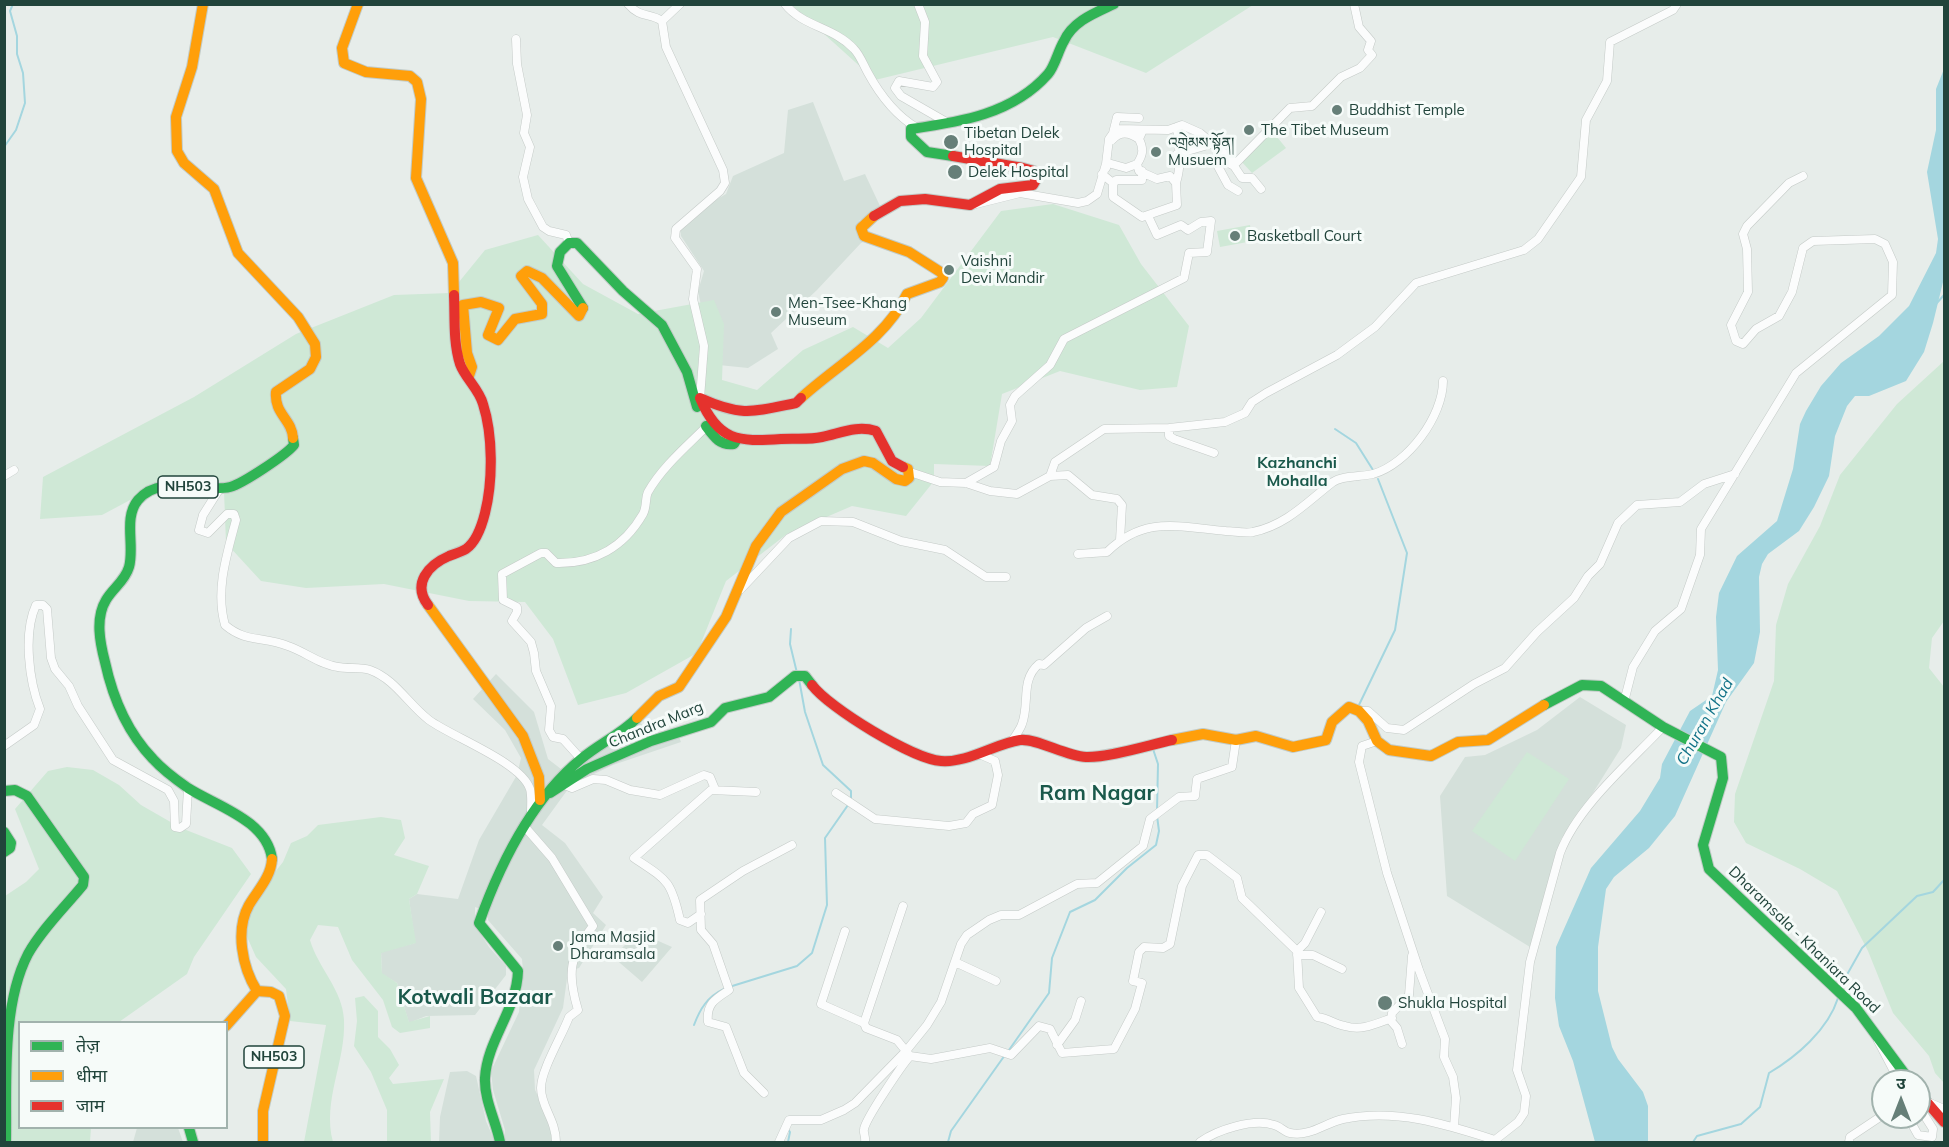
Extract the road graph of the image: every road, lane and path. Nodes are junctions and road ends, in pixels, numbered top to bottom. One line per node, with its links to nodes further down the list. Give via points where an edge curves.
1 (203, 4): 45 (street, NH503, via 192,68 175,114 178,152 186,167 214,189 227,234 238,254 305,325 316,357 312,368 276,392 275,405 293,431 294,445 284,459 256,471 239,484)
2 (358, 4): 32 (street, via 342,48 344,63 361,72 410,76 420,90 416,178 453,263 457,351)
3 (628, 4): 10 (street, via 635,13)
4 (680, 4): 10 (street)
5 (785, 4): 15 (street, via 794,16 838,35 856,50 877,89 901,119)
6 (918, 4): 13 (street, via 925,22 922,56 937,82 933,87 922,87 899,81 895,88 901,96)
7 (1114, 4): 13 (street, via 1083,19 1065,38 1049,73 1015,103)
8 (1354, 4): 14 (street, via 1359,27 1371,41 1368,50 1372,56 1360,68 1341,77 1312,106 1290,108 1236,163 1200,133 1182,124)
9 (1672, 6): 36 (street, via 1610,42 1607,81 1586,120 1581,177 1538,239 1524,250 1416,283 1375,327 1337,356 1266,393 1252,402 1245,413 1225,422)
10 (662, 21): 34 (street, via 666,47 723,170 725,183 676,229 675,238 697,269 693,299 704,346)
11 (516, 39): 31 (street, via 527,115 524,133 530,147 523,177 528,200 543,226 566,235)
12 (1139, 118): 17 (street, via 1117,117)
13 (948, 123): 15 (street)
14 (1177, 127): 16 (street); 21 (street)
15 (917, 128): 29 (street, via 911,129 910,137 927,152 1034,171 1037,178 1033,185 997,188)
16 (1143, 130): 17 (street, via 1116,129); 18 (street)
17 (1113, 134): 23 (street)
18 (1139, 139): 20 (street, via 1128,133 1118,135); 22 (street, via 1143,146)
19 (1208, 146): 21 (street)
20 (1109, 148)
21 (1178, 154): 25 (street, via 1181,168)
22 (1139, 168): 23 (street, via 1108,163); 25 (street, via 1157,179 1170,176); 26 (street, via 1142,180 1116,180)
23 (1103, 175): 26 (street); 29 (street, via 1097,194 1088,201 1078,203 1020,193)
24 (1803, 176): 41 (street, via 1789,183 1743,234 1748,292 1731,325 1736,341 1743,344 1756,328 1779,316 1792,292 1803,248 1813,241 1875,239 1885,244 1893,262 1892,295 1796,373)
25 (1176, 183): 30 (street, via 1177,205)
26 (1113, 184): 30 (street, via 1113,197 1142,217)
27 (1261, 189): 28 (street, via 1252,178 1242,178 1234,166 1216,159 1228,185)
28 (1238, 192)
29 (970, 205): 34 (street, via 914,197 880,211 861,228 864,236 909,252 942,273 943,278 907,294 897,315 796,403 750,413 722,408)
30 (1148, 216): 44 (street, via 1156,235 1181,225 1188,230 1211,221 1209,250 1189,253 1184,278 1064,339 1050,365 1010,405 1012,421 994,467)
31 (569, 243): 32 (street, via 560,252 557,266 583,307 579,315 569,310 538,273 526,271 521,276 542,304 542,314 515,319 498,340 488,335 499,308 486,301 463,305 472,367); 35 (street, via 577,243 662,326 687,372 699,415)
32 (469, 376): 66 (street, via 483,403 493,474 485,515 477,536 466,549 446,557 426,572 420,583 423,599 523,736 539,777)
33 (1443, 381): 46 (street, via 1443,396 1421,440 1399,460 1375,474 1336,480 1300,511 1253,533 1154,525)
34 (700, 398): 37 (street, via 718,431)
35 (707, 426): 37 (street, via 715,439 726,445); 59 (street, via 647,493 645,512 615,546 590,560 575,563 556,562 541,553 502,574 503,600 517,607 512,621 531,642 536,671 548,694 549,730 553,738 563,739)
36 (1169, 429): 38 (street, via 1174,440); 43 (street, via 1104,429 1055,462)
37 (737, 439): 40 (street, via 754,442 819,438 866,427 876,430 892,461)
38 (1214, 453)
39 (14, 470): 42 (street)
40 (910, 472): 44 (street, via 940,482); 49 (street, via 905,481 896,480 864,461 842,470 792,504 781,512 756,546)
41 (1735, 474): 51 (street, via 1701,529 1700,555 1681,609 1656,631 1633,667); 52 (street, via 1704,484 1680,502 1637,505 1618,523 1600,564 1574,598 1505,668 1473,684 1420,722 1404,730 1387,728 1368,711)
42 (4, 476)
43 (1050, 476): 44 (street, via 1017,494); 46 (street, via 1068,475 1092,495 1117,500 1122,505)
44 (966, 483)
45 (219, 488): 61 (street, NH503, via 177,486 148,492 136,500 127,573 102,606 100,624 106,672 128,730 153,761); 67 (street, via 199,530 208,533 227,514 234,514 219,606 225,625 245,639 266,639 289,646 315,661 368,669 386,678 429,720 516,772 530,789)
46 (1120, 540): 47 (street, via 1107,552)
47 (1078, 554)
48 (1006, 577): 49 (street, via 986,577 945,550 901,542 853,522 821,521 789,538)
49 (740, 590): 59 (street, via 721,626 678,687 659,696 630,725)
50 (1107, 616): 55 (street, via 1032,670 1026,684 1023,723)
51 (1624, 702): 53 (street, Dharamsala - Khaniara Road); 56 (street, Dharamsala - Khaniara Road, via 1601,686 1582,685 1488,740 1458,742 1431,756 1389,750)
52 (1359, 711): 54 (street, via 1349,707 1332,722 1326,740 1312,745 1293,747 1256,736); 56 (street)
53 (1663, 728): 86 (street, Dharamsala - Khaniara Road, via 1721,757 1724,763 1703,845 1709,869 1842,994); 99 (street, via 1596,795 1566,836 1530,962 1517,1070 1526,1096 1524,1113)
54 (1236, 740): 55 (street, Chandra Marg, via 1203,734 1088,758 1061,753 1035,742); 78 (street, via 1232,767 1197,779 1195,796 1179,797 1150,819 1143,846 1097,882 1077,884 1019,915 989,920 967,935)
55 (1012, 741): 58 (street, Chandra Marg)
56 (1377, 741): 76 (street, via 1362,746 1359,762 1375,834)
57 (4, 746): 61 (street, via 34,726 40,709 33,690 29,654 32,613 36,605 43,605 47,609 55,669 113,760 168,790 174,801 175,827 186,824)
58 (979, 754): 60 (street, Chandra Marg, via 942,761 922,756 850,718 800,676 768,696 725,708 711,722 651,741 587,769); 65 (street, via 995,761 998,775 992,805 973,814 966,823 949,826 875,819)
59 (581, 759): 66 (street)
60 (564, 785): 62 (street, via 572,789 593,779 606,780 630,790 660,795 704,775 710,777); 66 (street, Chandra Marg)
61 (188, 788): 81 (street, NH503, via 254,829 266,841 272,856 271,872 244,915 245,961 250,983)
62 (715, 789): 64 (street); 74 (street, via 634,858 667,880 680,920 688,922)
63 (4, 791): 100 (street, via 15,790 27,796 84,877 83,885 28,955 16,990)
64 (756, 792)
65 (836, 793)
66 (540, 800): 67 (street)
67 (531, 812): 68 (street)
68 (525, 827): 102 (street, via 479,923 517,967 519,985 485,1074); 103 (street, via 552,858 593,926 578,947 570,972 578,1010 569,1017 540,1087 556,1126)
69 (4, 832): 71 (street, via 11,843)
70 (792, 845): 74 (street, via 700,900)
71 (4, 852)
72 (903, 906): 84 (street)
73 (1321, 912): 77 (street)
74 (700, 914): 92 (street, via 701,930 713,944 729,990 711,1002 708,1022 726,1027 744,1073)
75 (845, 931): 84 (street, via 820,1004)
76 (1412, 946): 83 (street, via 1409,994); 97 (street, via 1445,1039 1444,1056 1456,1098)
77 (1297, 953): 79 (street, via 1313,955); 83 (street, via 1299,988 1317,1017 1347,1027 1372,1027); 88 (street, via 1242,898 1237,878 1207,855 1198,855 1182,886 1170,944 1163,948 1144,947 1139,952 1132,981 1142,983 1135,1009 1114,1049 1062,1053)
78 (955, 962): 80 (street); 89 (street, via 942,1002)
79 (1342, 969)
80 (996, 981)
81 (257, 992): 85 (street); 101 (street, NH503, via 279,996 285,1016 263,1111)
82 (1081, 1001): 88 (street, via 1075,1020)
83 (1392, 1018): 87 (street)
84 (864, 1023): 89 (street, via 866,1028 897,1040)
85 (228, 1024)
86 (1874, 1031): 90 (street); 91 (street, Dharamsala - Khaniara Road)
87 (1402, 1044)
88 (1057, 1045): 89 (street, via 1050,1029 1039,1026 1011,1055 990,1048 932,1059)
89 (908, 1054): 104 (street, via 855,1103 821,1120 789,1120); 105 (street, via 867,1121)
90 (1892, 1069)
91 (1901, 1069)
92 (764, 1093)
93 (1931, 1110): 94 (street)
94 (1944, 1122)
95 (1871, 1123): 107 (street, via 1850,1137)
96 (1931, 1124): 98 (street, via 1932,1137 1918,1135)
97 (1454, 1127): 99 (street); 106 (street, via 1399,1115 1342,1119 1313,1132 1289,1133 1274,1125 1257,1124 1212,1134)
98 (1915, 1129)
99 (1496, 1141)
100 (6, 1143)
101 (263, 1143)
102 (500, 1143)
103 (556, 1143)
104 (779, 1143)
105 (865, 1143)
106 (1200, 1143)
107 (1850, 1143)

